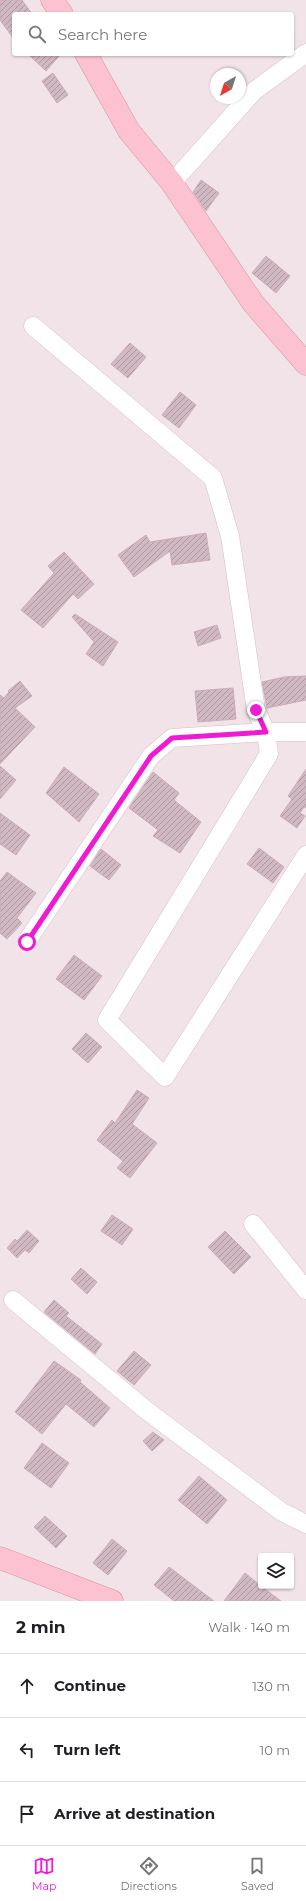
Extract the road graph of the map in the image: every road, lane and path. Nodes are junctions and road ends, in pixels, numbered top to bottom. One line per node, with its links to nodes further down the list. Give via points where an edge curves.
1 (52, 0): 2 (street)
2 (61, 12)
3 (306, 53): 5 (street, via 254,91)
4 (87, 56): 5 (street, via 129,131)
5 (172, 183): 7 (street, via 253,303)
6 (33, 326): 8 (street, via 213,478 230,536 256,710)
7 (306, 364)
8 (266, 732): 9 (street); 10 (street, via 269,754 107,1020 165,1077); 11 (street, via 172,738 151,756)
9 (306, 732)
10 (306, 855)
11 (27, 942)
12 (253, 1224): 13 (street)
13 (306, 1290)
14 (13, 1300): 15 (street, via 146,1410 282,1512)
15 (306, 1524)
16 (0, 1558): 17 (street)
17 (112, 1601)

